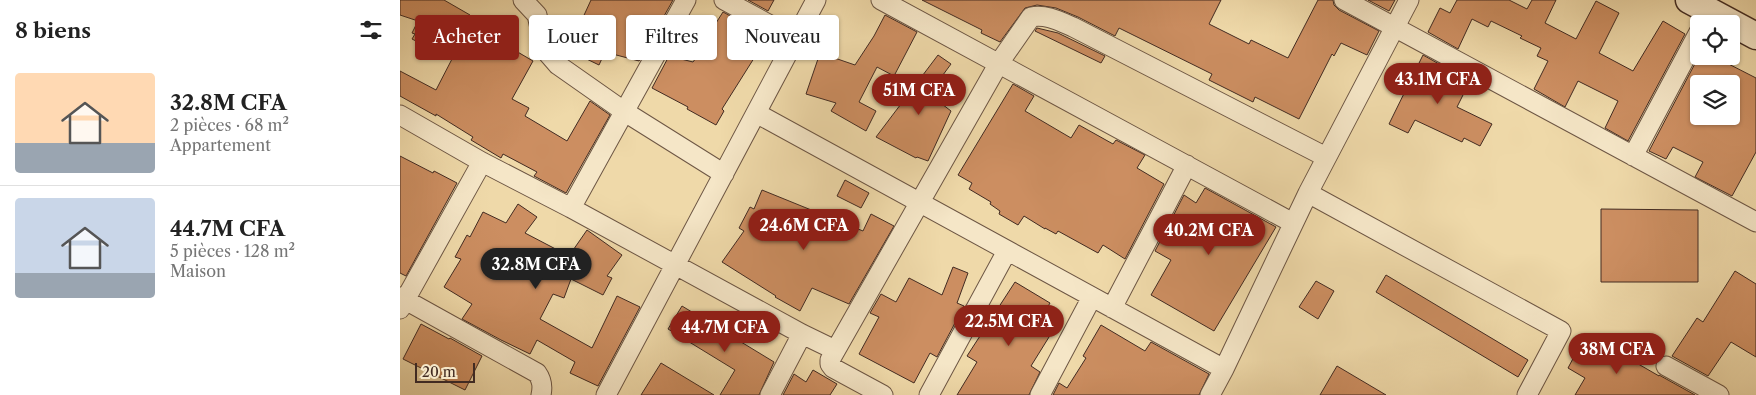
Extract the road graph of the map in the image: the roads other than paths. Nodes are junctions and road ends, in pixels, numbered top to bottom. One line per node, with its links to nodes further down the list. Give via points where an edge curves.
1 (522, 0): 16 (street, via 536,15 545,50 558,65)
2 (686, 0): 16 (street)
3 (724, 0): 8 (street)
4 (816, 0): 9 (street)
5 (881, 0): 15 (street)
6 (1344, 0): 10 (street)
7 (1410, 0): 10 (street)
8 (752, 15)
9 (808, 15)
10 (1395, 27): 19 (street); 20 (street)
11 (1740, 31): 12 (street)
12 (1756, 36)
13 (1690, 38): 19 (street)
14 (785, 60): 17 (street)
15 (999, 64): 20 (street, via 1031,17 1048,16); 22 (street); 25 (street)
16 (624, 112): 23 (street); 26 (street)
17 (756, 113): 23 (street); 25 (street)
18 (400, 115): 21 (street)
19 (1634, 156): 27 (street)
20 (1326, 157): 24 (street)
21 (482, 162): 26 (street); 32 (street)
22 (1187, 165): 28 (street); 33 (street)
23 (724, 174): 30 (street)
24 (1308, 193): 28 (street); 45 (street, via 1561,331)
25 (920, 203): 29 (street); 35 (street)
26 (571, 208): 30 (street)
27 (1756, 222)
28 (1293, 223): 37 (street)
29 (1007, 251): 31 (street); 42 (street)
30 (675, 266): 34 (street); 39 (street)
31 (1092, 297): 33 (street); 43 (street)
32 (402, 302): 38 (street, via 536,373 541,379)
33 (1112, 308): 37 (street)
34 (802, 334): 35 (street); 40 (street)
35 (835, 350): 41 (street, via 830,364)
36 (1666, 366): 46 (street)
37 (1224, 369): 44 (street)
38 (541, 395)
39 (606, 395)
40 (770, 395)
41 (883, 395)
42 (929, 395)
43 (1040, 395)
44 (1210, 395)
45 (1527, 395)
46 (1719, 395)

